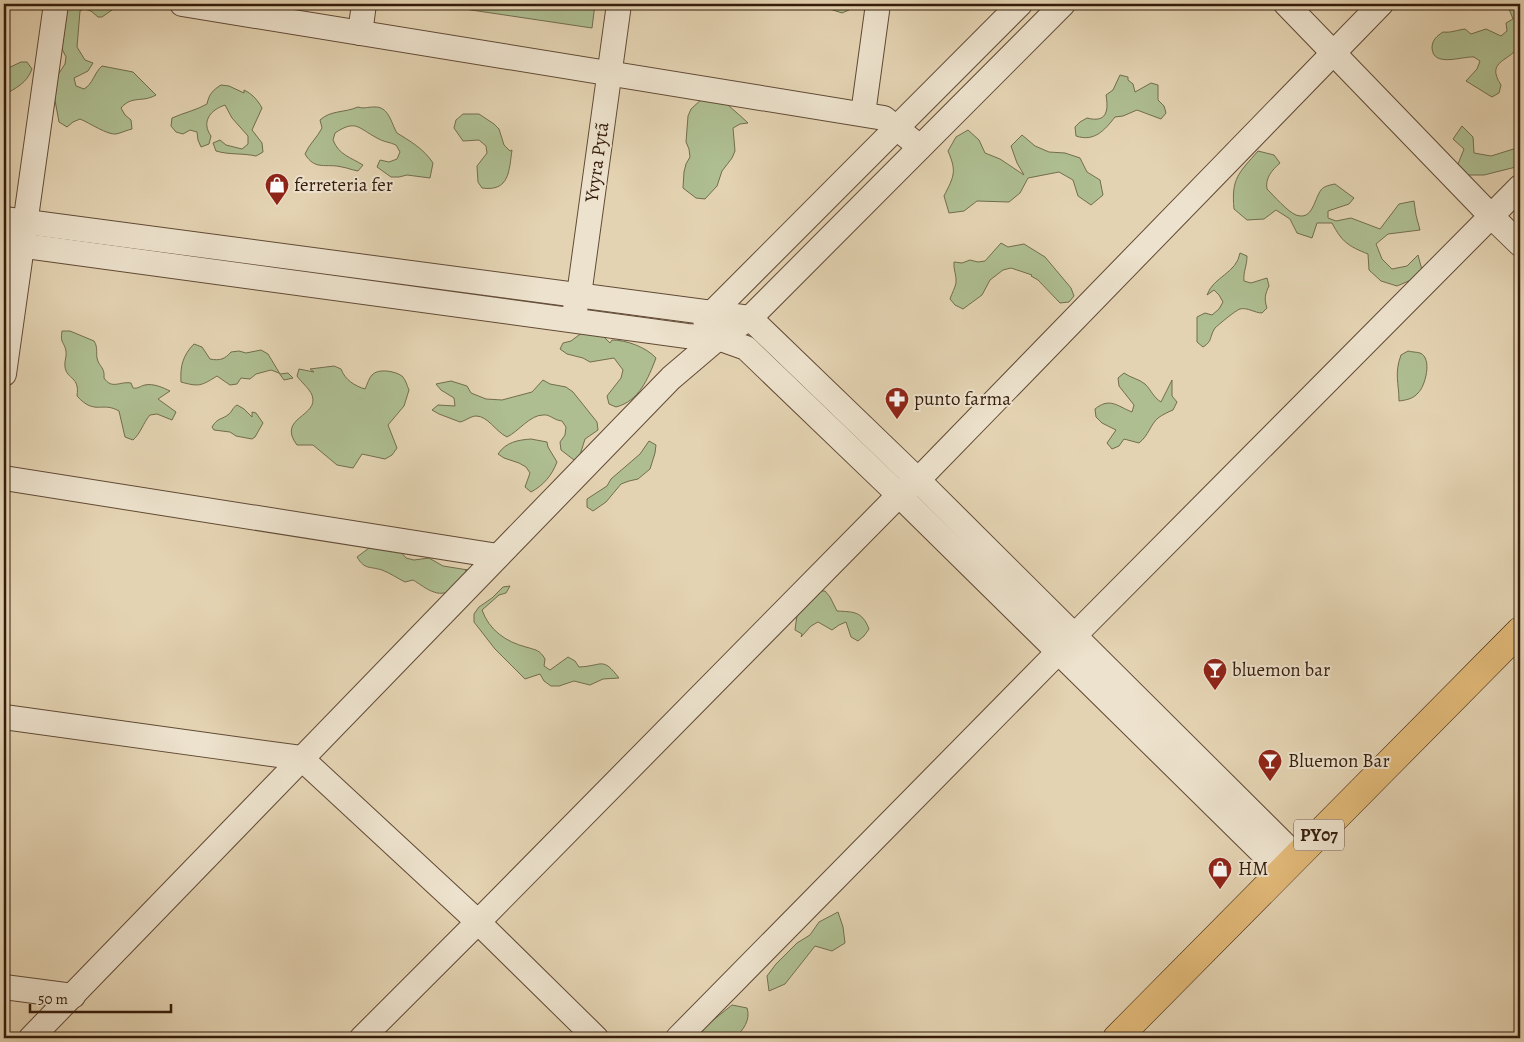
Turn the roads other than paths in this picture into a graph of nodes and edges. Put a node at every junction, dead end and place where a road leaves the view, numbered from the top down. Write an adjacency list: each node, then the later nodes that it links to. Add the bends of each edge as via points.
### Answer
1 (56, 4): 18 (street)
2 (182, 4): 10 (street)
3 (364, 4): 10 (street)
4 (619, 4): 12 (street, Yvyra Pytã)
5 (878, 4): 13 (street)
6 (1020, 4): 14 (street)
7 (1063, 4): 15 (street)
8 (1286, 4): 11 (street)
9 (1381, 4): 11 (street)
10 (360, 33): 12 (street)
11 (1334, 52): 17 (street); 30 (street)
12 (609, 73): 13 (street); 21 (street, Yvyra Pytã)
13 (863, 114): 14 (street, via 884,118)
14 (897, 128): 15 (street); 22 (street)
15 (920, 147): 23 (street)
16 (1520, 187): 17 (street)
17 (1491, 216): 20 (street); 34 (street)
18 (14, 220): 19 (street); 21 (street)
19 (12, 244): 24 (street); 27 (street)
20 (1520, 244)
21 (579, 295): 22 (street); 24 (street, Yvyra Pytã)
22 (714, 312): 23 (street); 25 (street)
23 (750, 318): 26 (street); 30 (street)
24 (572, 320): 25 (street)
25 (687, 336): 26 (street); 28 (street)
26 (718, 338): 28 (street); 31 (street, via 746,348)
27 (4, 374)
28 (671, 378): 32 (street)
29 (4, 478): 32 (street)
30 (918, 480): 31 (street); 34 (street)
31 (899, 495): 34 (street); 38 (street)
32 (498, 556): 36 (street)
33 (1520, 631): 37 (highway, PY07)
34 (1066, 644): 37 (street); 44 (street)
35 (4, 717): 36 (street)
36 (301, 758): 38 (street); 40 (street)
37 (1289, 864): 45 (highway, PY07)
38 (478, 922): 42 (street); 43 (street)
39 (4, 987): 40 (street)
40 (73, 996): 41 (street)
41 (31, 1038)
42 (362, 1038)
43 (596, 1038)
44 (678, 1038)
45 (1117, 1038)

